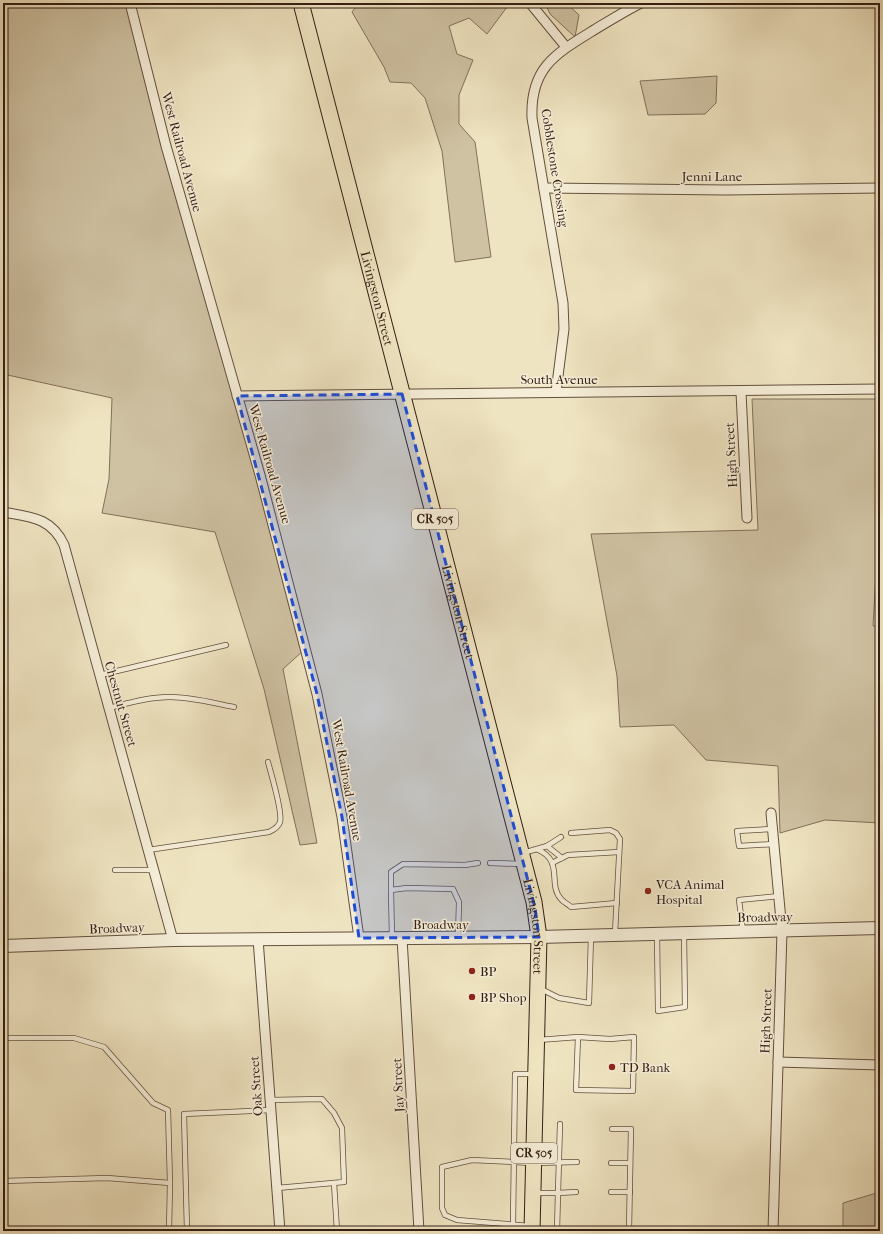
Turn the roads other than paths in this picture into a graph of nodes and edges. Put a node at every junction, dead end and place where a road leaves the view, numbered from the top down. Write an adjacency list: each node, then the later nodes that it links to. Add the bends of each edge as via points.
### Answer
1 (130, 3): 12 (street, West Railroad Avenue, via 166,146)
2 (301, 3): 11 (main road, Livingston Street / CR 505)
3 (530, 3): 5 (street)
4 (641, 3): 5 (street, Cobblestone Crossing)
5 (566, 47): 6 (street, Cobblestone Crossing, via 554,56 539,75 531,103)
6 (544, 188): 7 (street, Jenni Lane); 9 (street, Cobblestone Crossing, via 563,303 564,329)
7 (880, 188)
8 (880, 389): 10 (street, South Avenue)
9 (556, 392): 10 (street, South Avenue); 11 (street, South Avenue)
10 (741, 392): 14 (street, High Street)
11 (402, 394): 12 (street, South Avenue); 30 (main road, Livingston Street / CR 505)
12 (237, 396): 47 (street, West Railroad Avenue, via 317,694 342,817)
13 (4, 511): 16 (street, Chestnut Street, via 41,520 60,536)
14 (747, 518)
15 (226, 645): 16 (lane)
16 (100, 675): 18 (street, Chestnut Street)
17 (234, 707): 18 (lane, via 169,697 151,698)
18 (109, 708): 27 (street, Chestnut Street)
19 (268, 762): 27 (lane, via 280,812 280,822 276,829)
20 (771, 813): 21 (street, High Street)
21 (772, 829): 24 (street, High Street); 24 (lane, via 737,831 739,846)
22 (571, 833): 28 (lane, via 610,830 620,839)
23 (561, 837): 25 (lane)
24 (774, 844): 37 (street, High Street)
25 (547, 846): 26 (lane); 29 (lane)
26 (536, 849): 30 (lane); 32 (lane, via 544,852)
27 (148, 850): 35 (street, Chestnut Street)
28 (620, 852): 29 (lane, via 568,855); 38 (lane)
29 (562, 858): 32 (lane)
30 (523, 859): 31 (lane); 46 (main road, Livingston Street / CR 505, via 534,902)
31 (490, 863)
32 (552, 863): 38 (lane, via 560,898 571,907)
33 (478, 864): 36 (lane, via 403,864 391,872)
34 (116, 870): 35 (lane)
35 (154, 870): 51 (street, Chestnut Street)
36 (391, 890): 48 (lane); 49 (lane, via 453,889 459,902)
37 (779, 896): 40 (street, High Street); 41 (lane, via 739,900)
38 (617, 903): 44 (lane)
39 (880, 928): 40 (street, Broadway)
40 (782, 930): 41 (street, Broadway); 57 (street, High Street)
41 (743, 931): 42 (street, Broadway)
42 (684, 933): 43 (street, Broadway); 43 (lane, via 685,1007 658,1011)
43 (657, 934): 44 (street, Broadway)
44 (615, 935): 45 (street, Broadway)
45 (591, 936): 46 (street, Broadway); 53 (lane, via 589,1003 559,998)
46 (539, 937): 49 (street, Broadway); 53 (main road, Livingston Street / CR 505)
47 (359, 938): 48 (street, Broadway); 50 (street, Broadway)
48 (397, 938): 49 (street, Broadway); 81 (street, Jay Street)
49 (458, 938)
50 (258, 939): 51 (street, Broadway); 60 (street, Oak Street)
51 (173, 940): 52 (street, Broadway)
52 (3, 946)
53 (538, 987): 56 (main road, Livingston Street / CR 505)
54 (578, 1037): 54 (lane, via 634,1037 633,1091 576,1090); 56 (lane)
55 (3, 1038): 70 (lane, via 74,1038 104,1047 153,1103 168,1110)
56 (536, 1040): 59 (main road, Livingston Street / CR 505)
57 (778, 1062): 58 (street); 88 (street, High Street)
58 (880, 1065)
59 (535, 1074): 63 (lane, via 515,1074); 64 (main road, Livingston Street / CR 505)
60 (271, 1105): 71 (lane, via 322,1099 334,1113 342,1128 344,1182); 72 (street, Oak Street); 83 (lane, via 184,1114)
61 (560, 1124): 65 (lane)
62 (612, 1129): 68 (lane, via 631,1130)
63 (514, 1162): 64 (lane); 78 (lane); 78 (lane, via 472,1160 442,1167 442,1208 445,1215 457,1220)
64 (534, 1162): 65 (lane); 76 (main road, Livingston Street / CR 505)
65 (558, 1162): 66 (lane); 77 (lane)
66 (577, 1162)
67 (611, 1163): 68 (lane)
68 (630, 1163): 75 (lane)
69 (3, 1181): 70 (lane, via 107,1178)
70 (170, 1183): 82 (lane)
71 (334, 1183): 72 (lane); 85 (lane)
72 (277, 1188): 84 (street, Oak Street)
73 (576, 1192): 77 (lane)
74 (611, 1192): 75 (lane)
75 (630, 1192): 80 (lane, via 629,1229)
76 (533, 1193): 77 (lane); 79 (main road, Livingston Street / CR 505)
77 (558, 1193): 87 (lane)
78 (512, 1224): 79 (lane)
79 (532, 1228)
80 (609, 1229)
81 (419, 1230): 86 (lane)
82 (169, 1231)
83 (187, 1231)
84 (280, 1231)
85 (337, 1231)
86 (440, 1231)
87 (557, 1231)
88 (773, 1231)

